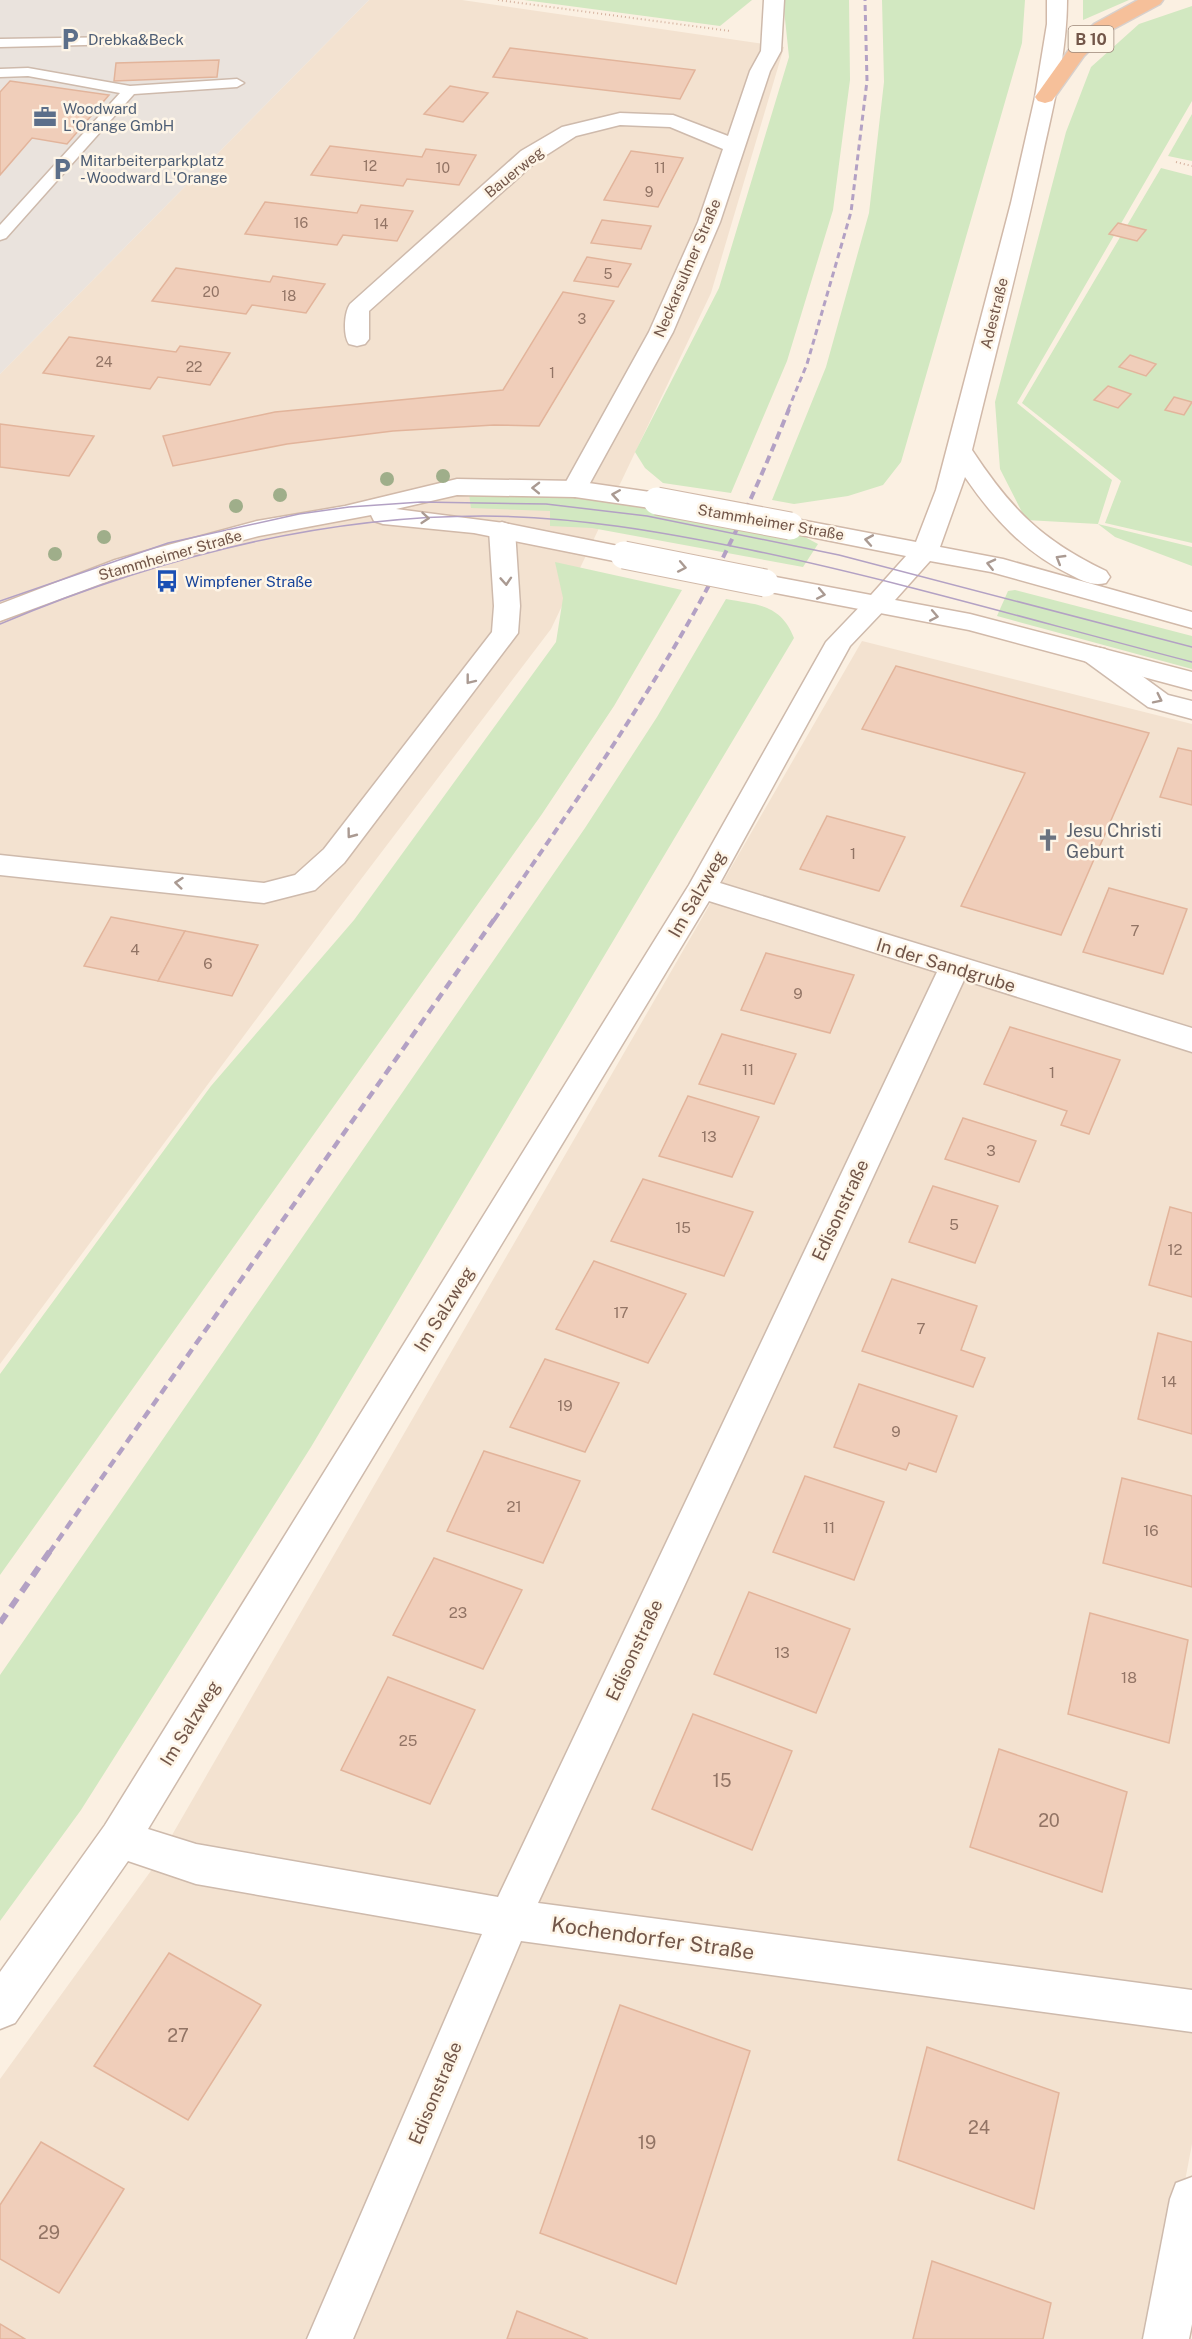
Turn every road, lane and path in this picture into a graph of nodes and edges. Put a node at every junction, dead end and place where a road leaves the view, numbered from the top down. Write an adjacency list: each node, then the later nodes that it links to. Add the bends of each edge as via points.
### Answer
1 (498, 0): 7 (path, via 729,31)
2 (774, 0): 7 (street, Neckarsulmer Straße)
3 (1058, 0): 11 (street, Adestraße)
4 (1153, 0): 11 (highway, B 10, via 1101,28 1077,52)
5 (121, 41): 6 (lane)
6 (0, 43)
7 (771, 51): 12 (street, Neckarsulmer Straße)
8 (0, 73): 10 (lane, via 28,72)
9 (237, 83): 10 (lane)
10 (130, 90): 15 (lane)
11 (1045, 97): 17 (street, Adestraße)
12 (734, 146): 16 (street, Bauerweg, via 673,122 620,119 569,131 529,156 358,309); 18 (street, Neckarsulmer Straße, via 709,222 661,332)
13 (1176, 162): 14 (path)
14 (1192, 166)
15 (0, 235)
16 (357, 339)
17 (960, 451): 21 (street, Adestraße); 24 (street, one-way to 17, via 1076,568 1040,547 989,496)
18 (575, 489): 19 (street, Stammheimer Straße, one-way to 19, via 457,487); 21 (street, Stammheimer Straße, one-way to 18, bridge)
19 (345, 514): 20 (street, Stammheimer Straße, one-way to 20, via 428,518); 23 (street, Stammheimer Straße, via 257,529 166,553)
20 (502, 530): 22 (street, Stammheimer Straße, one-way to 22, bridge); 28 (street, one-way to 28, via 505,633 334,856 305,883 264,893)
21 (926, 550): 22 (street, Adestraße); 24 (street, Stammheimer Straße, one-way to 21)
22 (877, 604): 25 (street, Stammheimer Straße, one-way to 25, via 970,622); 29 (street, Im Salzweg, via 839,642)
23 (0, 613)
24 (1191, 619)
25 (1095, 655): 26 (street, Stammheimer Straße); 27 (street, one-way to 27, via 1158,700)
26 (1192, 681)
27 (1192, 710)
28 (0, 865)
29 (702, 888): 30 (street, In der Sandgrube); 32 (street, Im Salzweg)
30 (954, 968): 31 (street, In der Sandgrube); 33 (street, Edisonstraße)
31 (1192, 1040)
32 (118, 1839): 33 (street, Kochendorfer Straße, via 196,1864); 34 (street, Im Salzweg)
33 (509, 1918): 35 (street, Kochendorfer Straße); 37 (street, Edisonstraße)
34 (0, 2008)
35 (1192, 2011)
36 (1192, 2199): 38 (street)
37 (330, 2339)
38 (1166, 2339)

